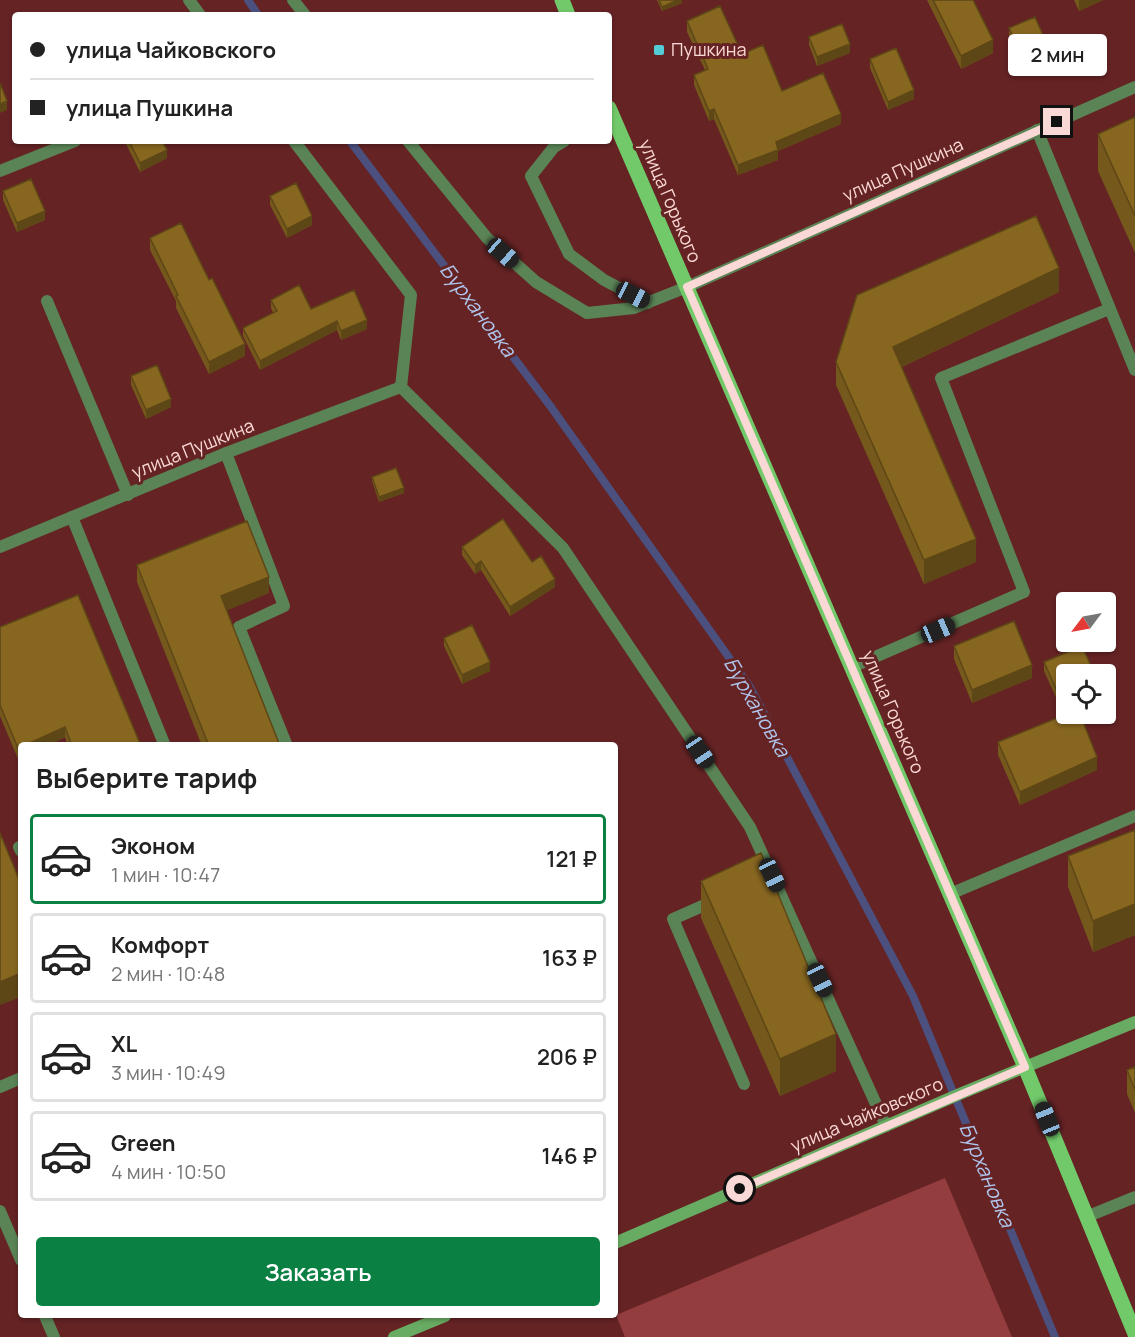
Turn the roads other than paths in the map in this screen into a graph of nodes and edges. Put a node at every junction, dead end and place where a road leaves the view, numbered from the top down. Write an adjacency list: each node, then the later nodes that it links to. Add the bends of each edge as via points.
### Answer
1 (293, 0): 2 (street)
2 (303, 12)
3 (1135, 87): 5 (street, улица Пушкина)
4 (612, 116): 11 (main road, улица Горького)
5 (1037, 130): 11 (street, улица Пушкина); 14 (street)
6 (68, 144): 10 (street)
7 (296, 144): 16 (street, via 411,295)
8 (410, 144): 13 (street, улица Пушкина, via 487,238 536,282 587,313)
9 (559, 144): 13 (street, via 531,176 569,254 604,280)
10 (0, 171)
11 (687, 287): 13 (street, улица Пушкина); 21 (main road, улица Горького)
12 (47, 301): 18 (street)
13 (648, 303)
14 (1109, 309): 15 (street); 21 (street, via 941,378 1024,592)
15 (1135, 370)
16 (401, 387): 17 (street, улица Пушкина); 32 (street, via 563,548 750,827 767,877)
17 (226, 453): 18 (street, улица Пушкина); 23 (street, via 284,606 239,627)
18 (128, 495): 19 (street, улица Пушкина)
19 (72, 517): 20 (street, улица Пушкина); 22 (street)
20 (0, 547)
21 (852, 667): 25 (main road, улица Горького)
22 (163, 742)
23 (285, 742)
24 (1135, 816): 25 (street)
25 (950, 894): 28 (main road, улица Горького)
26 (723, 897): 30 (street, via 673,919)
27 (1135, 1022): 28 (main road, улица Чайковского)
28 (1025, 1067): 32 (main road, улица Чайковского); 35 (main road, улица Горького)
29 (18, 1079): 31 (street)
30 (744, 1084)
31 (0, 1087)
32 (886, 1126): 36 (main road, улица Чайковского)
33 (1135, 1197): 35 (street)
34 (0, 1211): 37 (street)
35 (1086, 1217): 40 (main road, улица Горького)
36 (618, 1242)
37 (18, 1253)
38 (46, 1318): 41 (street)
39 (440, 1318): 42 (main road)
40 (1135, 1334)
41 (54, 1337)
42 (394, 1337)

